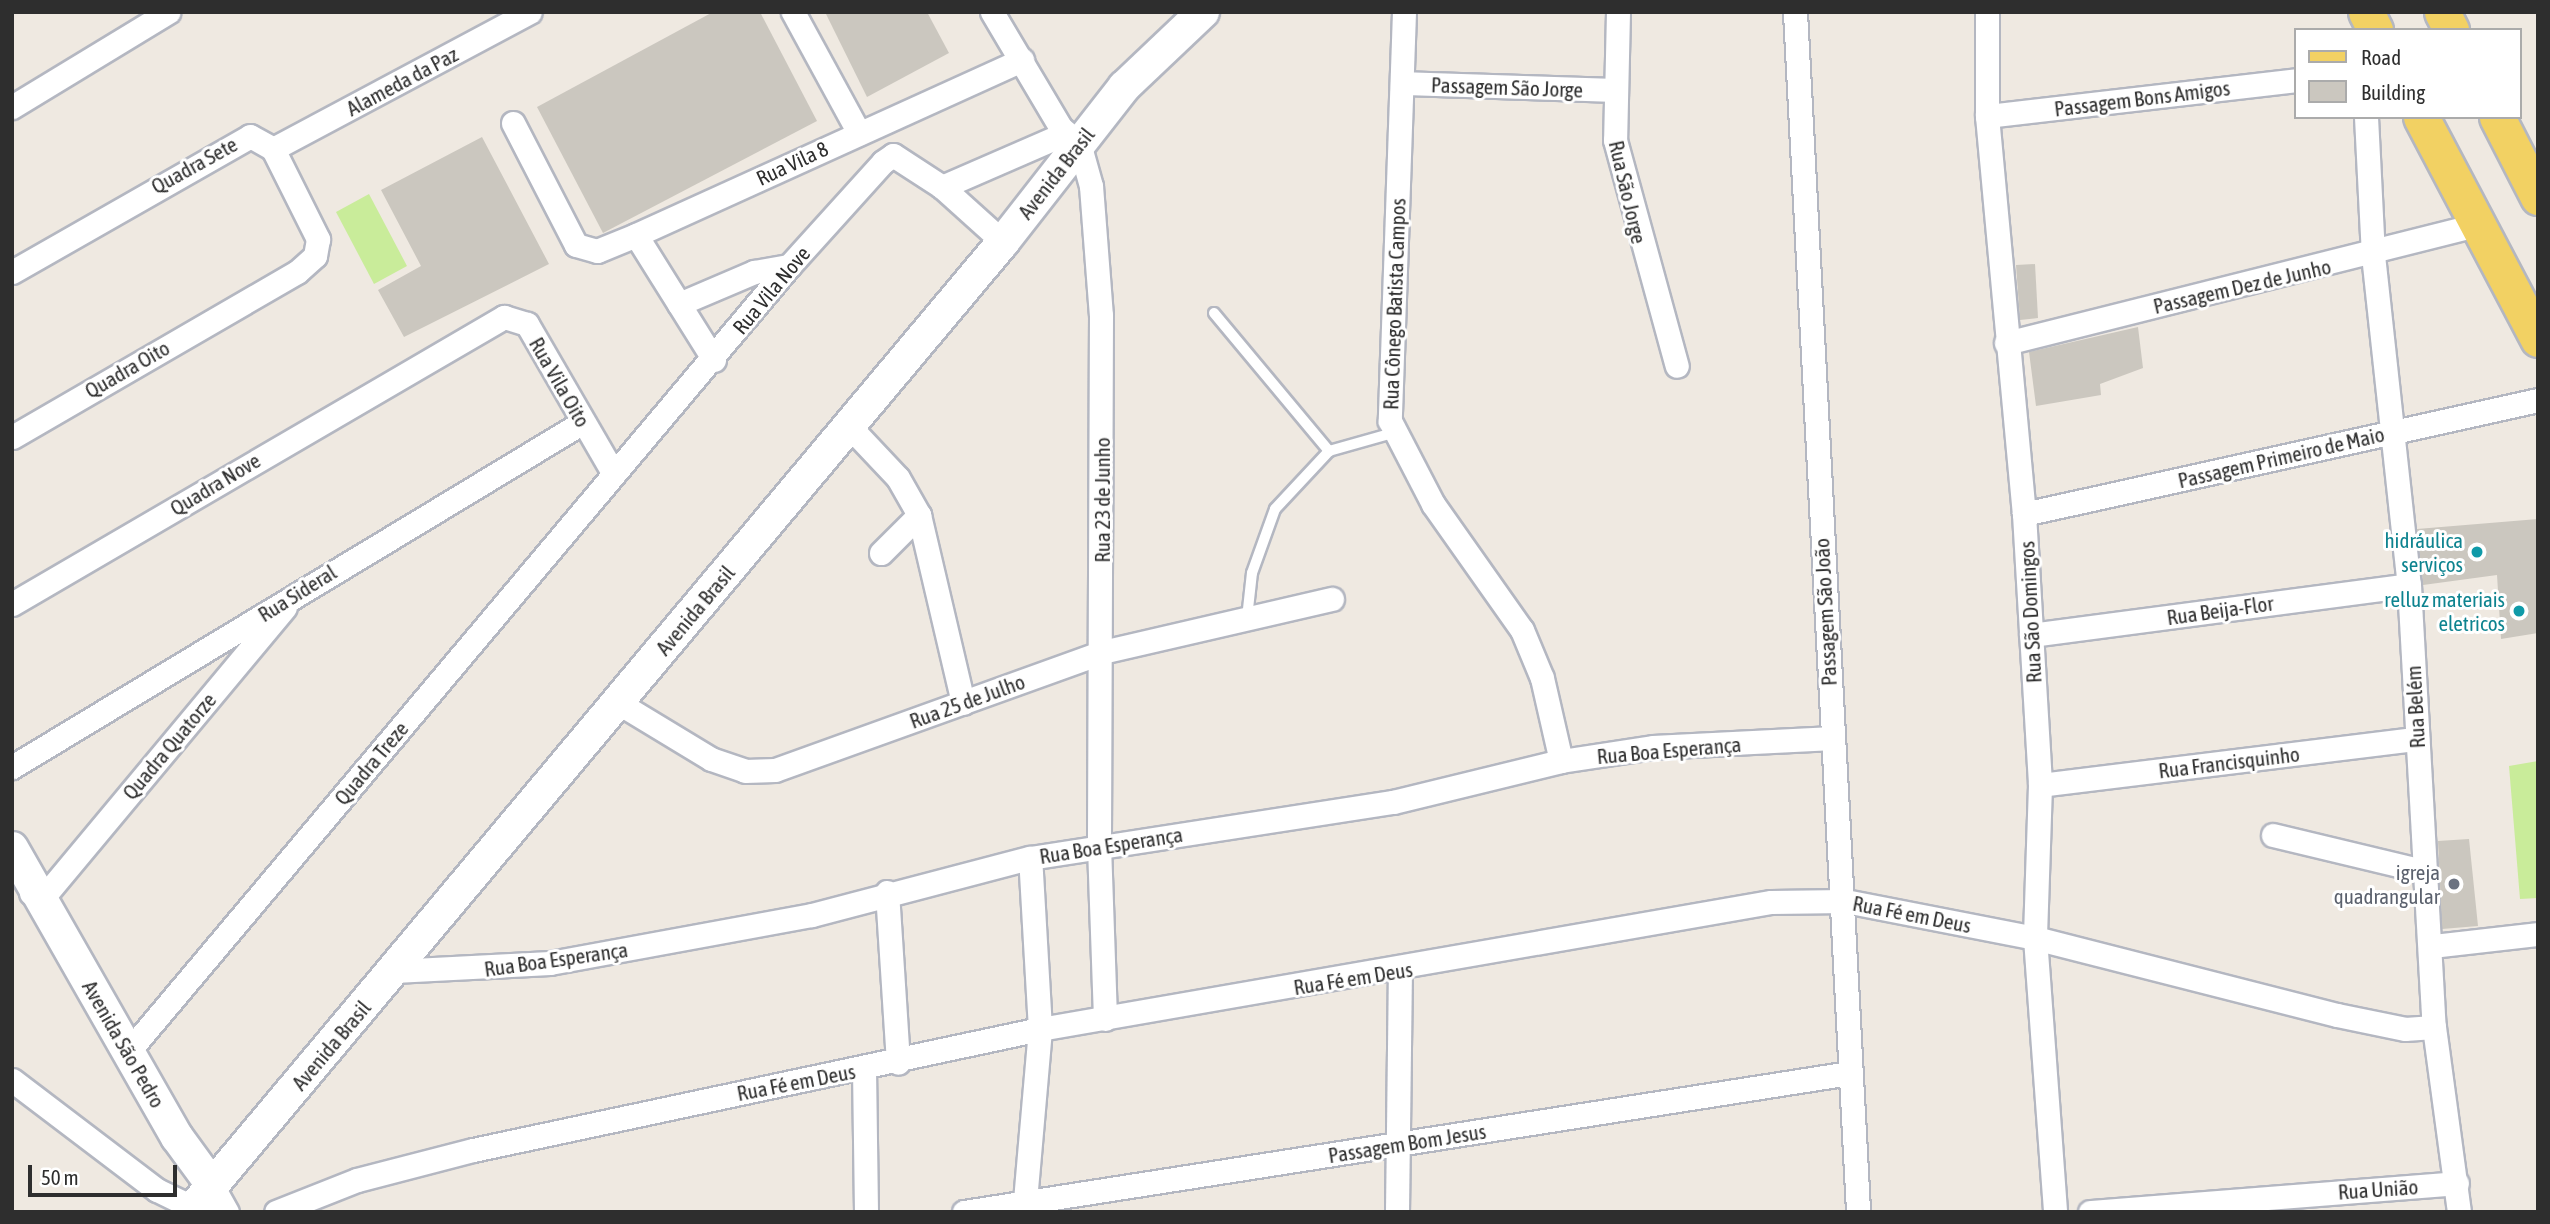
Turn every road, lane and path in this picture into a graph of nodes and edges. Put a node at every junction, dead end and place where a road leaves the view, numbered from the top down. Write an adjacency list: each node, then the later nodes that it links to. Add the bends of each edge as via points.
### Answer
1 (168, 12): 18 (street)
2 (530, 12): 26 (street, Alameda da Paz)
3 (793, 12): 24 (street)
4 (992, 12): 14 (street, Rua 23 de Junho)
5 (1203, 12): 25 (main road, Avenida Brasil)
6 (1404, 12): 16 (street, Rua Cônego Batista Campos)
7 (1618, 12): 17 (street, Rua São Jorge)
8 (1795, 12): 63 (street, Passagem São João)
9 (1986, 12): 19 (street, Rua São Domingos)
10 (2366, 12): 12 (main road)
11 (2442, 12): 13 (main road)
12 (2374, 28)
13 (2451, 28)
14 (1022, 60): 24 (street, Rua Vila 8); 25 (street, Rua 23 de Junho)
15 (2294, 80): 19 (street, Passagem Bons Amigos)
16 (1402, 83): 17 (street, Passagem São Jorge); 46 (street, Rua Cônego Batista Campos, via 1390,421)
17 (1612, 90): 42 (street, Rua São Jorge, via 1622,179)
18 (12, 107)
19 (1987, 116): 39 (street, Rua São Domingos)
20 (2366, 119): 33 (street, Rua Belém)
21 (2422, 119): 30 (main road)
22 (2498, 119): 29 (main road)
23 (513, 123): 31 (street, Rua Vila 8, via 576,245 597,251)
24 (868, 128): 27 (street); 31 (street, Rua Vila 8)
25 (1072, 138): 28 (street); 32 (main road, Avenida Brasil); 60 (street, Rua 23 de Junho, via 1099,256)
26 (273, 149): 35 (street, Quadra Sete, via 250,136 230,142); 48 (street, Quadra Oito, via 317,248 297,272)
27 (893, 155): 28 (street); 34 (street, Rua Vila Nove)
28 (942, 187): 32 (street)
29 (2538, 197)
30 (2477, 225): 33 (street, Passagem Dez de Junho); 38 (main road)
31 (636, 235): 36 (street)
32 (1003, 242): 45 (main road, Avenida Brasil)
33 (2373, 255): 39 (street, Passagem Dez de Junho); 47 (street, Rua Belém)
34 (789, 266): 36 (street, via 754,272); 40 (street, Rua Vila Nove)
35 (12, 272)
36 (679, 304): 40 (street)
37 (1214, 313): 49 (lane)
38 (2538, 340)
39 (2006, 343): 51 (street, Rua São Domingos)
40 (714, 360): 50 (street, Rua Vila Nove)
41 (417, 364): 44 (street, Rua Vila Oito, via 495,319 521,319); 57 (street, Quadra Nove)
42 (1677, 366)
43 (2538, 400): 47 (street, Passagem Primeiro de Maio)
44 (583, 422): 50 (street, Rua Vila Oito); 55 (street, Rua Sideral)
45 (849, 426): 52 (street, via 898,478); 61 (main road, Avenida Brasil)
46 (1396, 432): 49 (lane); 65 (street, Rua Cônego Batista Campos, via 1433,504 1522,630 1542,678)
47 (2394, 432): 51 (street, Passagem Primeiro de Maio); 54 (street, Rua Belém)
48 (12, 437)
49 (1329, 450): 58 (lane, via 1275,509 1252,573)
50 (614, 474): 85 (street, Quadra Treze)
51 (2024, 514): 59 (street, Rua São Domingos)
52 (919, 515): 53 (street); 62 (street)
53 (881, 552)
54 (2409, 584): 59 (street, Rua Beija-Flor); 64 (street, Rua Belém)
55 (297, 592): 66 (street, Rua Sideral); 75 (street, Quadra Quatorze)
56 (1332, 599): 58 (street, Rua 25 de Julho, via 1305,616)
57 (12, 604)
58 (1247, 618): 60 (street, Rua 25 de Julho)
59 (2031, 635): 67 (street, Rua São Domingos)
60 (1102, 652): 62 (street, Rua 25 de Julho); 69 (street, Rua 23 de Junho)
61 (617, 702): 62 (street, Rua 25 de Julho, via 711,759 759,773); 81 (main road, Avenida Brasil)
62 (963, 703)
63 (1832, 738): 65 (street, Rua Boa Esperança, via 1654,747); 76 (street, Passagem São João)
64 (2417, 739): 67 (street, Rua Francisquinho); 72 (street, Rua Belém)
65 (1561, 761): 69 (street, Rua Boa Esperança, via 1393,802)
66 (12, 766)
67 (2040, 785): 78 (street, Rua São Domingos)
68 (2273, 835): 72 (street)
69 (1098, 846): 71 (street, Rua Boa Esperança); 82 (street, Rua 23 de Junho)
70 (12, 848): 75 (main road, Avenida São Pedro)
71 (1030, 858): 74 (street, Rua Boa Esperança); 84 (street)
72 (2423, 871): 79 (street, Rua Belém)
73 (12, 878): 75 (street, Avenida São Pedro)
74 (887, 892): 81 (street, Rua Boa Esperança, via 811,915 550,963); 86 (street)
75 (41, 900): 85 (main road, Avenida São Pedro)
76 (1845, 901): 78 (street, Rua Fé em Deus); 80 (street, Rua Fé em Deus, via 1770,902); 88 (street, Passagem São João)
77 (2538, 934): 79 (street)
78 (2035, 938): 83 (street, Rua Fé em Deus, via 2337,1015 2405,1029); 100 (street, Rua São Domingos)
79 (2432, 946): 83 (street, Rua Belém)
80 (1400, 970): 82 (street, Rua Fé em Deus); 90 (street)
81 (394, 971): 92 (main road, Avenida Brasil)
82 (1105, 1019): 84 (street, Rua Fé em Deus)
83 (2434, 1027): 91 (street, Rua Belém)
84 (1040, 1029): 86 (street, Rua Fé em Deus); 93 (street)
85 (128, 1052): 92 (main road, Avenida São Pedro)
86 (898, 1063): 87 (street, Rua Fé em Deus)
87 (864, 1068): 95 (street, Rua Fé em Deus, via 473,1150 357,1180); 96 (street)
88 (1850, 1073): 90 (street, Passagem Bom Jesus); 99 (street, Passagem São João)
89 (12, 1080): 92 (street, via 157,1190)
90 (1394, 1145): 93 (street, Passagem Bom Jesus); 98 (street)
91 (2457, 1183): 101 (street, Rua União); 102 (street, Rua Belém)
92 (199, 1201): 94 (street)
93 (1024, 1207): 97 (street, Passagem Bom Jesus)
94 (227, 1212)
95 (276, 1212)
96 (866, 1212)
97 (964, 1212)
98 (1398, 1212)
99 (1858, 1212)
100 (2055, 1212)
101 (2090, 1212)
102 (2459, 1212)

